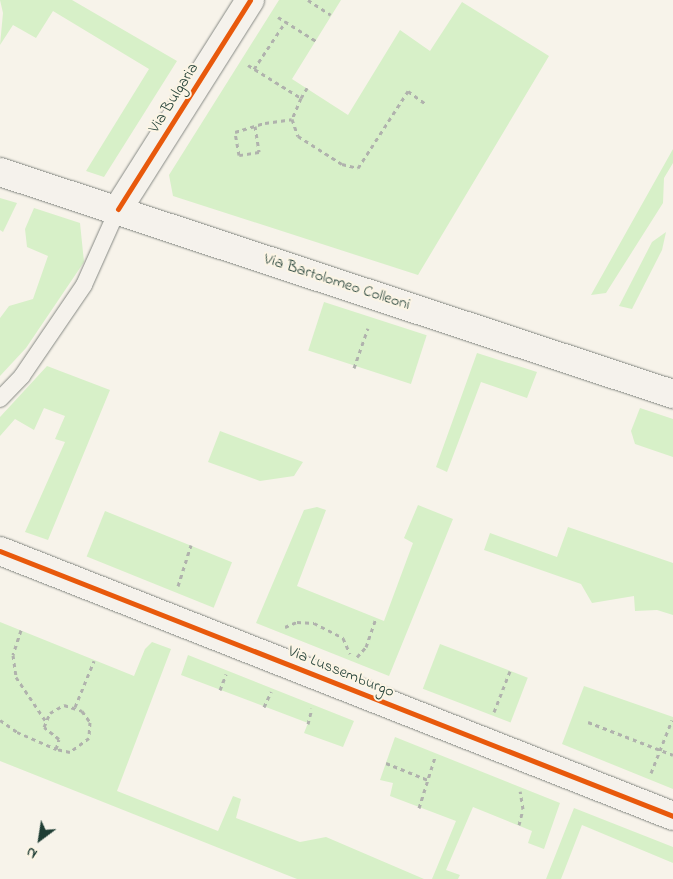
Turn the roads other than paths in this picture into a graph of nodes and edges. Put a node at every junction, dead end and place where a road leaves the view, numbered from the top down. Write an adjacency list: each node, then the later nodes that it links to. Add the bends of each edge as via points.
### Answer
1 (261, 6): 3 (street, Via Bulgaria)
2 (0, 172): 3 (street, Via Bartolomeo Colleoni)
3 (118, 209): 4 (street, Via Bartolomeo Colleoni); 5 (lane, via 84,285 22,376)
4 (673, 394)
5 (0, 400)
6 (0, 550): 7 (street, Via Lussemburgo)
7 (673, 816)

